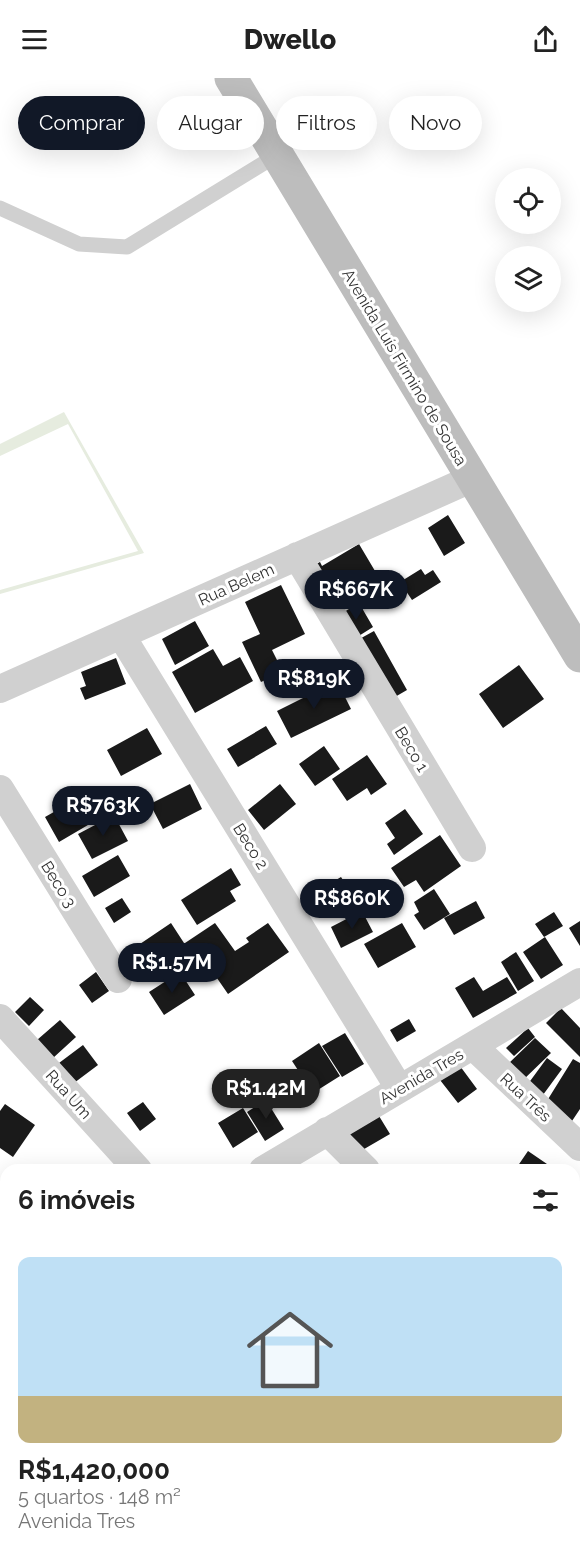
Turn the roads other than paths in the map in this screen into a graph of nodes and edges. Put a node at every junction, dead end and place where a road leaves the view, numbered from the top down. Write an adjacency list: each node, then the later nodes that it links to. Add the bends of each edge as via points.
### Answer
1 (231, 78): 2 (main road, Avenida Luís Firmino de Sousa)
2 (277, 155): 3 (lane, via 127,247 79,244); 4 (main road, Avenida Luís Firmino de Sousa)
3 (0, 208)
4 (471, 479): 5 (street, Rua Belem); 7 (main road, Avenida Luís Firmino de Sousa)
5 (297, 556): 6 (street, Rua Belem); 10 (street, Beco 1)
6 (121, 635): 8 (street, Rua Belem); 15 (street, Beco 2)
7 (580, 656)
8 (0, 689)
9 (0, 789): 11 (street, Beco 3)
10 (472, 848)
11 (118, 979)
12 (580, 982): 14 (street, Avenida Tres)
13 (0, 1018): 18 (street, Rua Um)
14 (473, 1046): 15 (street, Avenida Tres); 17 (street, Rua Três)
15 (399, 1088): 16 (street, Avenida Tres)
16 (327, 1131): 19 (street, Avenida Tres); 20 (street)
17 (580, 1148)
18 (133, 1164)
19 (273, 1164)
20 (360, 1164)

